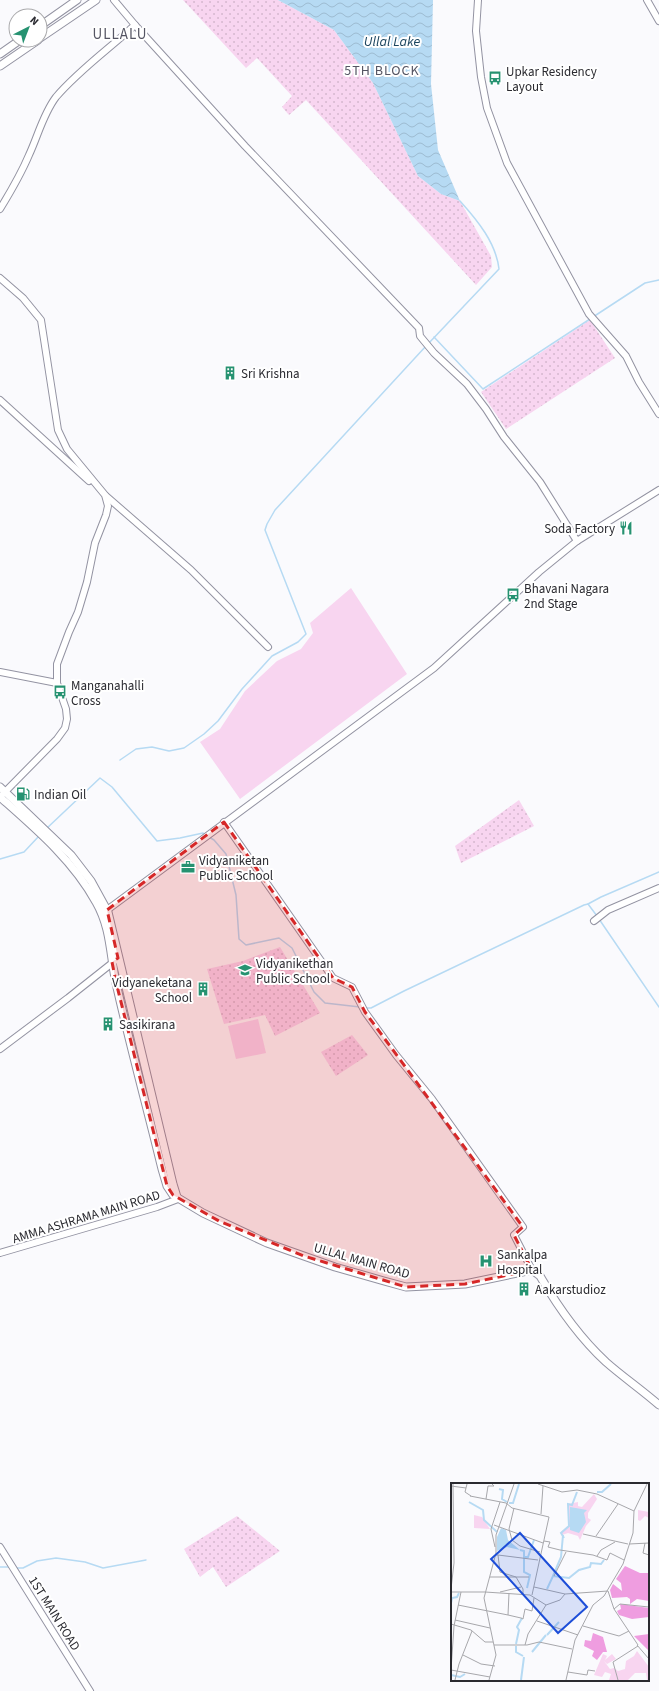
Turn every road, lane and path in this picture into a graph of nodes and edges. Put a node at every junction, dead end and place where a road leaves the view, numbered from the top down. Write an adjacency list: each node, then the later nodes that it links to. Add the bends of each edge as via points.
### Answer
1 (77, 0): 6 (main road)
2 (96, 0): 9 (main road)
3 (114, 0): 8 (street)
4 (478, 0): 17 (street, via 476,31 481,77 487,108 507,163 589,314 626,356 638,382)
5 (647, 0): 7 (street)
6 (48, 20)
7 (659, 21)
8 (135, 25): 14 (street, via 85,68 56,98 46,114 30,155); 20 (street, via 245,146 419,328 420,336 467,384 540,482)
9 (48, 33)
10 (9, 48): 12 (main road)
11 (26, 48): 13 (main road)
12 (0, 54)
13 (0, 66)
14 (0, 209)
15 (0, 278): 19 (street, via 23,298 41,320 58,430 67,449)
16 (0, 400): 19 (street)
17 (659, 414)
18 (659, 490): 20 (street)
19 (105, 495): 21 (street, via 191,570); 23 (street, via 106,515 95,543 78,612 57,664)
20 (577, 541): 25 (street, via 434,668)
21 (268, 647)
22 (0, 672): 23 (street)
23 (57, 683): 24 (street, via 66,709 65,728 57,739)
24 (1, 793): 27 (main road, ULLAL MAIN ROAD, via 52,839)
25 (224, 822): 27 (street); 33 (street, via 333,978 352,987 396,1055 432,1099 523,1227 514,1235)
26 (659, 888): 28 (street, via 608,910)
27 (104, 912): 29 (main road, ULLAL MAIN ROAD)
28 (594, 921)
29 (115, 960): 30 (street); 31 (main road, ULLAL MAIN ROAD, via 116,982 167,1186)
30 (0, 1049)
31 (178, 1199): 32 (street, AMMA ASHRAMA MAIN ROAD); 33 (main road, ULLAL MAIN ROAD, via 267,1243 335,1267 406,1286 465,1284)
32 (0, 1253)
33 (532, 1270): 34 (main road, via 540,1276 594,1350)
34 (659, 1405)
35 (0, 1547): 36 (street, 1ST MAIN ROAD)
36 (90, 1691)

